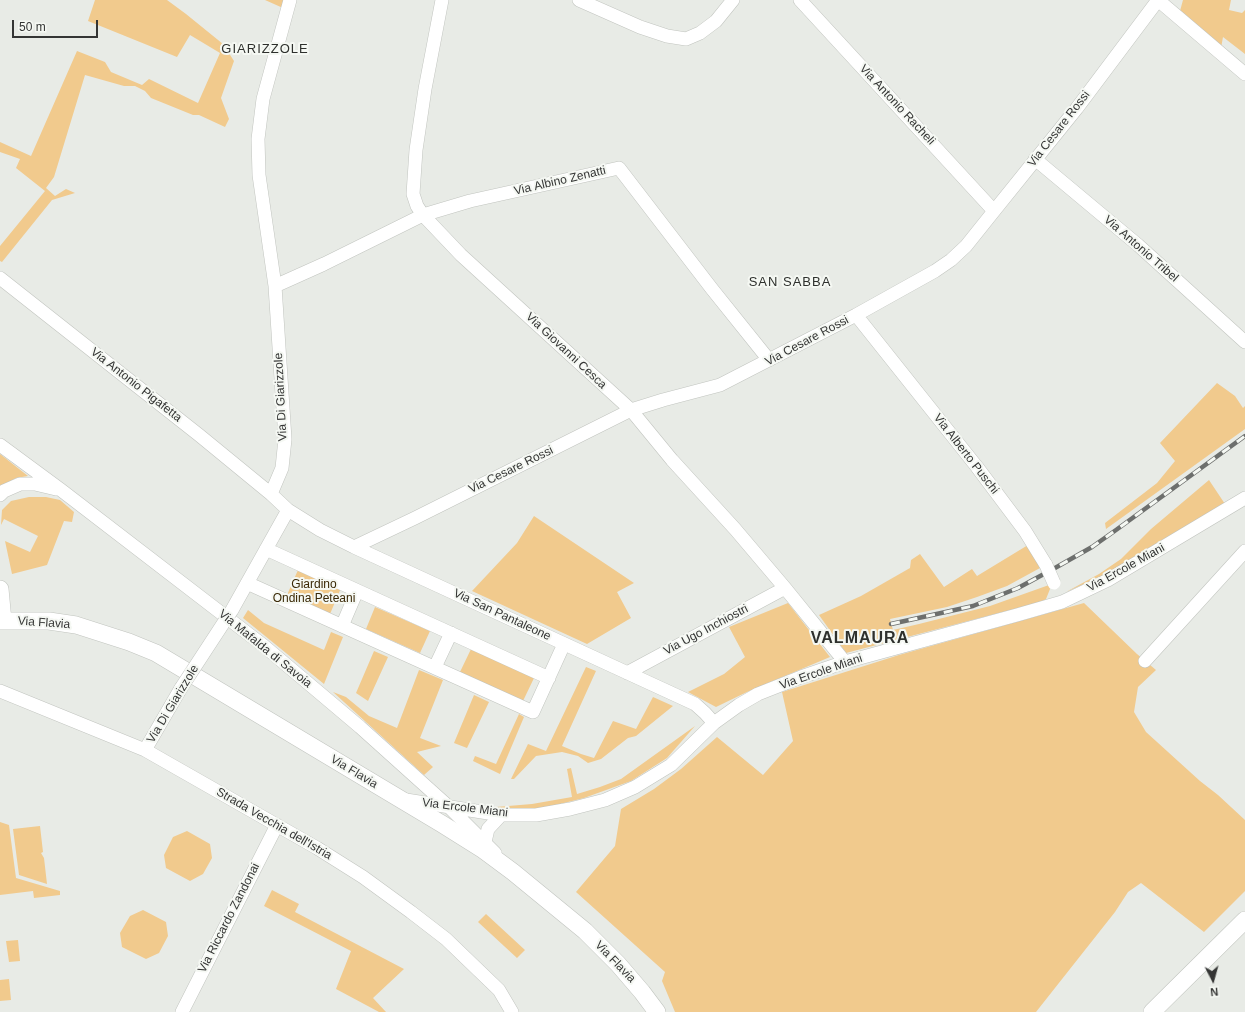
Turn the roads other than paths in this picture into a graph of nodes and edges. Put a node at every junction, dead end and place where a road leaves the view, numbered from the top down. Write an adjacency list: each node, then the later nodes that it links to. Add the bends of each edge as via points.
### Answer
1 (290, 0): 12 (street, Via Di Giarizzole, via 263,99 258,139 259,175)
2 (442, 0): 10 (street, Via Giovanni Cesca, via 425,89 413,174 412,194)
3 (579, 0): 4 (street, via 640,27 686,39 716,22)
4 (733, 0)
5 (800, 0): 9 (street, Via Antonio Racheli)
6 (1158, 0): 7 (street); 8 (street, Via Cesare Rossi)
7 (1245, 74)
8 (1035, 159): 9 (street, Via Cesare Rossi); 14 (street, Via Antonio Tribel, via 1138,245)
9 (994, 211): 13 (street, Via Cesare Rossi, via 952,260)
10 (423, 215): 12 (street, Via Albino Zenatti); 15 (street, Via Albino Zenatti, via 470,201 619,168); 16 (street, Via Giovanni Cesca, via 461,255)
11 (0, 278): 19 (street, Via Antonio Pigafetta)
12 (275, 286): 19 (street, Via Di Giarizzole, via 285,439 282,468)
13 (856, 315): 15 (street, Via Cesare Rossi); 30 (street, Via Alberto Puschi, bridge, via 1025,531 1046,565)
14 (1245, 342)
15 (769, 360): 16 (street, Via Cesare Rossi, via 720,385)
16 (631, 410): 23 (street, Via Cesare Rossi); 27 (street, Via Giovanni Cesca)
17 (0, 445): 18 (street, Via Mafalda di Savoia)
18 (61, 490): 20 (street, via 35,484 20,484); 44 (street, Via Mafalda di Savoia, via 264,646)
19 (271, 494): 22 (street)
20 (0, 495)
21 (1245, 498): 30 (street, Via Ercole Miani, via 1108,580)
22 (288, 510): 23 (street, Via San Pantaleone); 24 (street, Via Di Giarizzole)
23 (354, 547): 34 (street, Via San Pantaleone)
24 (266, 549): 26 (street, Via Di Giarizzole); 29 (street)
25 (1245, 551): 35 (street)
26 (247, 583): 32 (street); 42 (street, Via Di Giarizzole, bridge)
27 (785, 588): 36 (street, Via Giovanni Cesca); 38 (street, Via Ugo Inchiostri)
28 (0, 589): 31 (main road)
29 (358, 591): 32 (street); 33 (street)
30 (1062, 602): 36 (street, Via Ercole Miani)
31 (2, 621): 43 (main road, Via Flavia, via 49,621 76,625 156,653)
32 (342, 626): 37 (street)
33 (451, 634): 37 (street); 39 (street)
34 (564, 644): 38 (street, Via San Pantaleone); 39 (street)
35 (1145, 661)
36 (845, 662): 41 (street, Via Ercole Miani, via 758,694)
37 (435, 667): 39 (street, via 533,712)
38 (627, 673): 41 (street, Via San Pantaleone, via 695,704)
39 (549, 678)
40 (0, 691): 42 (street, Strada Vecchia dell'Istria)
41 (714, 723): 45 (street, Via Ercole Miani, via 671,765 635,787 605,800 536,815)
42 (145, 750): 46 (street, Strada Vecchia dell'Istria)
43 (400, 800): 44 (street, Via Ercole Miani); 48 (main road, Via Flavia, via 462,836)
44 (449, 807): 45 (street, Via Ercole Miani); 47 (street, Via Mafalda di Savoia)
45 (501, 815): 47 (street, via 488,829)
46 (277, 825): 50 (street, Via Riccardo Zandonai); 51 (street, Strada Vecchia dell'Istria, via 363,877 430,927 499,990)
47 (485, 842): 48 (street, Via Mafalda di Savoia)
48 (513, 872): 52 (main road, Via Flavia, via 585,931 618,964)
49 (1245, 920): 53 (main road)
50 (182, 1012)
51 (512, 1012)
52 (657, 1012)
53 (1152, 1012)

